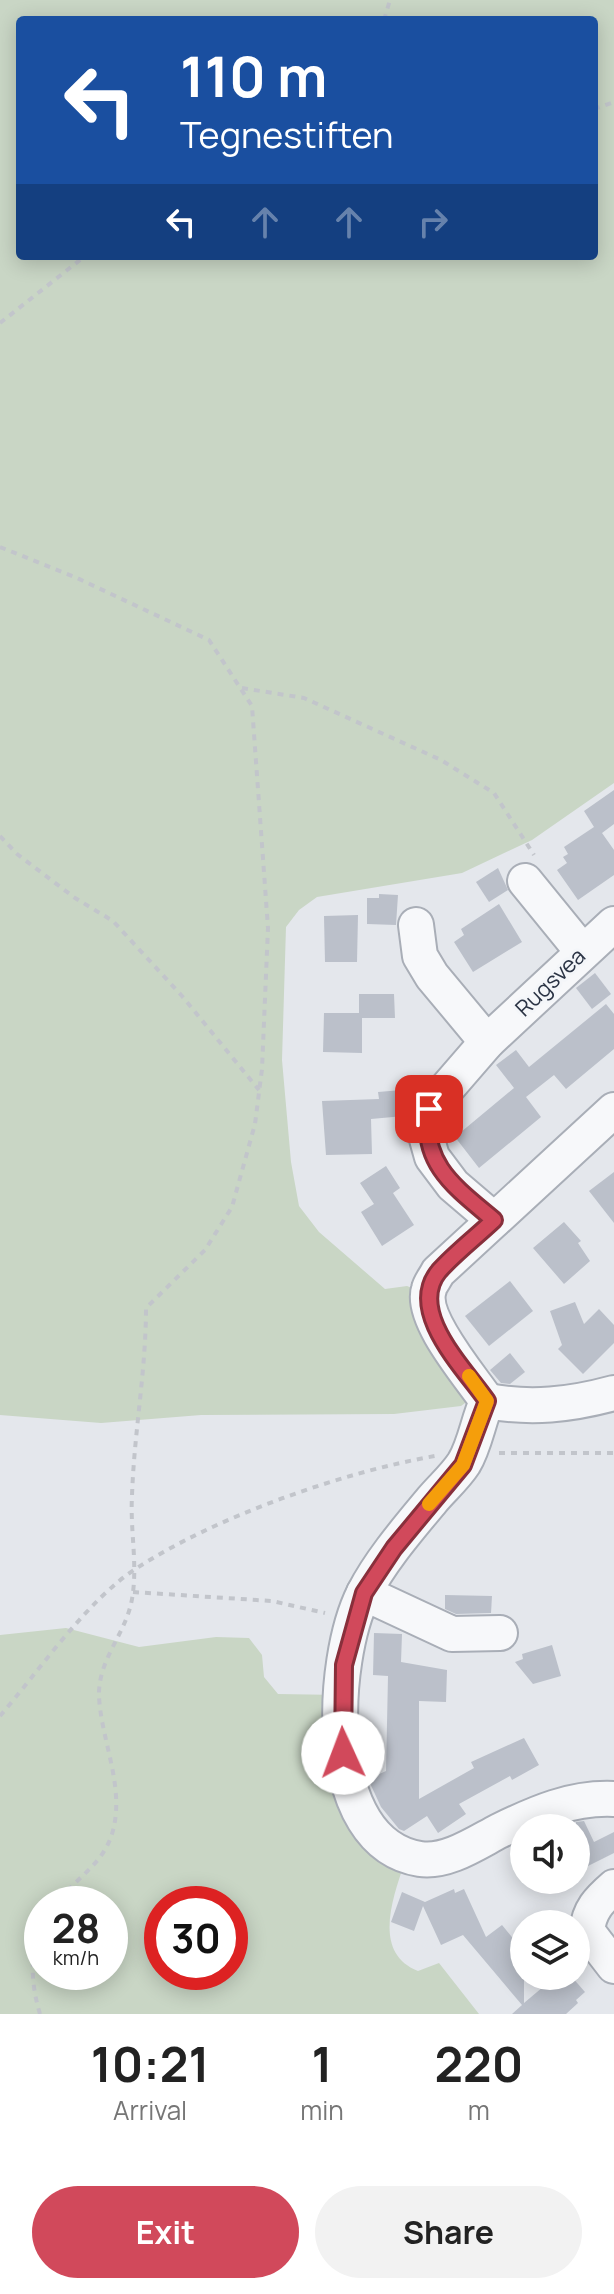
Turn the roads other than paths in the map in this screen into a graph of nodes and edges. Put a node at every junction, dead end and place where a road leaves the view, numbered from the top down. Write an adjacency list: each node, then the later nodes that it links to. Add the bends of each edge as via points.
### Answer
1 (531, 887): 4 (street)
2 (614, 924): 4 (street, Rugsvea)
3 (416, 925): 5 (street, via 420,956 432,976)
4 (582, 951): 5 (street, Rugsvea)
5 (487, 1042): 7 (street, Rugsvea, via 429,1109 425,1132 432,1157 453,1185)
6 (614, 1110): 7 (street)
7 (494, 1220): 9 (street, via 438,1272 428,1291 428,1307 441,1335)
8 (614, 1393): 9 (street, via 523,1407)
9 (487, 1401): 10 (street, via 469,1453 394,1548)
10 (359, 1606): 11 (street, via 452,1634); 12 (street, via 344,1665 341,1704 348,1784 360,1815 396,1852 422,1860 464,1851 538,1813)
11 (500, 1633)
12 (610, 1791)
13 (614, 1887): 14 (street, via 596,1903 587,1931)
14 (614, 1966)

